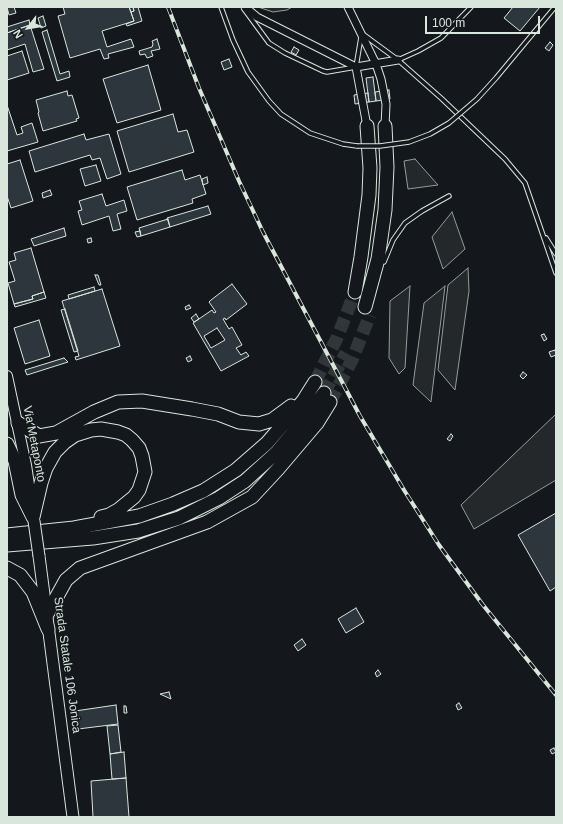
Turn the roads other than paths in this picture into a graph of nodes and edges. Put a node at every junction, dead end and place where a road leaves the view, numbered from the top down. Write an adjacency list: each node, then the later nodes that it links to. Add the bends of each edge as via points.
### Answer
1 (221, 7): 5 (lane, bridge, via 248,72 281,114 310,133 357,146 409,142 449,123 492,83)
2 (244, 7): 9 (street, via 257,17); 9 (lane, via 269,43 285,53 327,72)
3 (348, 7): 6 (street)
4 (471, 7): 7 (lane, via 441,38)
5 (555, 7)
6 (361, 33): 7 (lane); 8 (street); 9 (lane)
7 (398, 60): 8 (street); 14 (lane, via 510,164 525,183)
8 (376, 64): 9 (street); 11 (street, via 386,104)
9 (356, 67): 10 (street)
10 (367, 126): 18 (highway, via 369,195)
11 (385, 126): 13 (highway)
12 (449, 196): 16 (lane, via 422,210 405,223 392,240)
13 (385, 210): 16 (highway); 16 (highway, via 367,311)
14 (543, 233): 15 (lane); 17 (lane)
15 (556, 254)
16 (384, 262)
17 (556, 273)
18 (354, 292)
19 (7, 376): 20 (main road, Via Metaponto)
20 (18, 423): 22 (main road, Via Metaponto); 23 (highway, via 39,436 56,433 118,402 142,401 218,414 239,422 258,424 272,420 288,409 315,382 303,401 267,443 236,470 203,490 139,516)
21 (7, 444): 22 (highway, via 15,461 22,495)
22 (34, 519): 23 (highway, via 41,483 59,447 75,435 91,430 109,429 126,435 139,448 144,463 145,472 139,490 118,510); 27 (main road, Strada Statale 106 Jonica, bridge)
23 (74, 528): 24 (highway)
24 (7, 535)
25 (7, 546): 27 (highway, via 138,531 179,518 219,498 245,481 277,452 307,416 327,397 317,423 252,498 208,522 80,568 66,580)
26 (7, 568): 28 (highway, via 20,575 32,592)
27 (46, 616): 28 (main road, Strada Statale 106 Jonica)
28 (48, 629): 29 (main road, Strada Statale 106 Jonica)
29 (74, 817)

